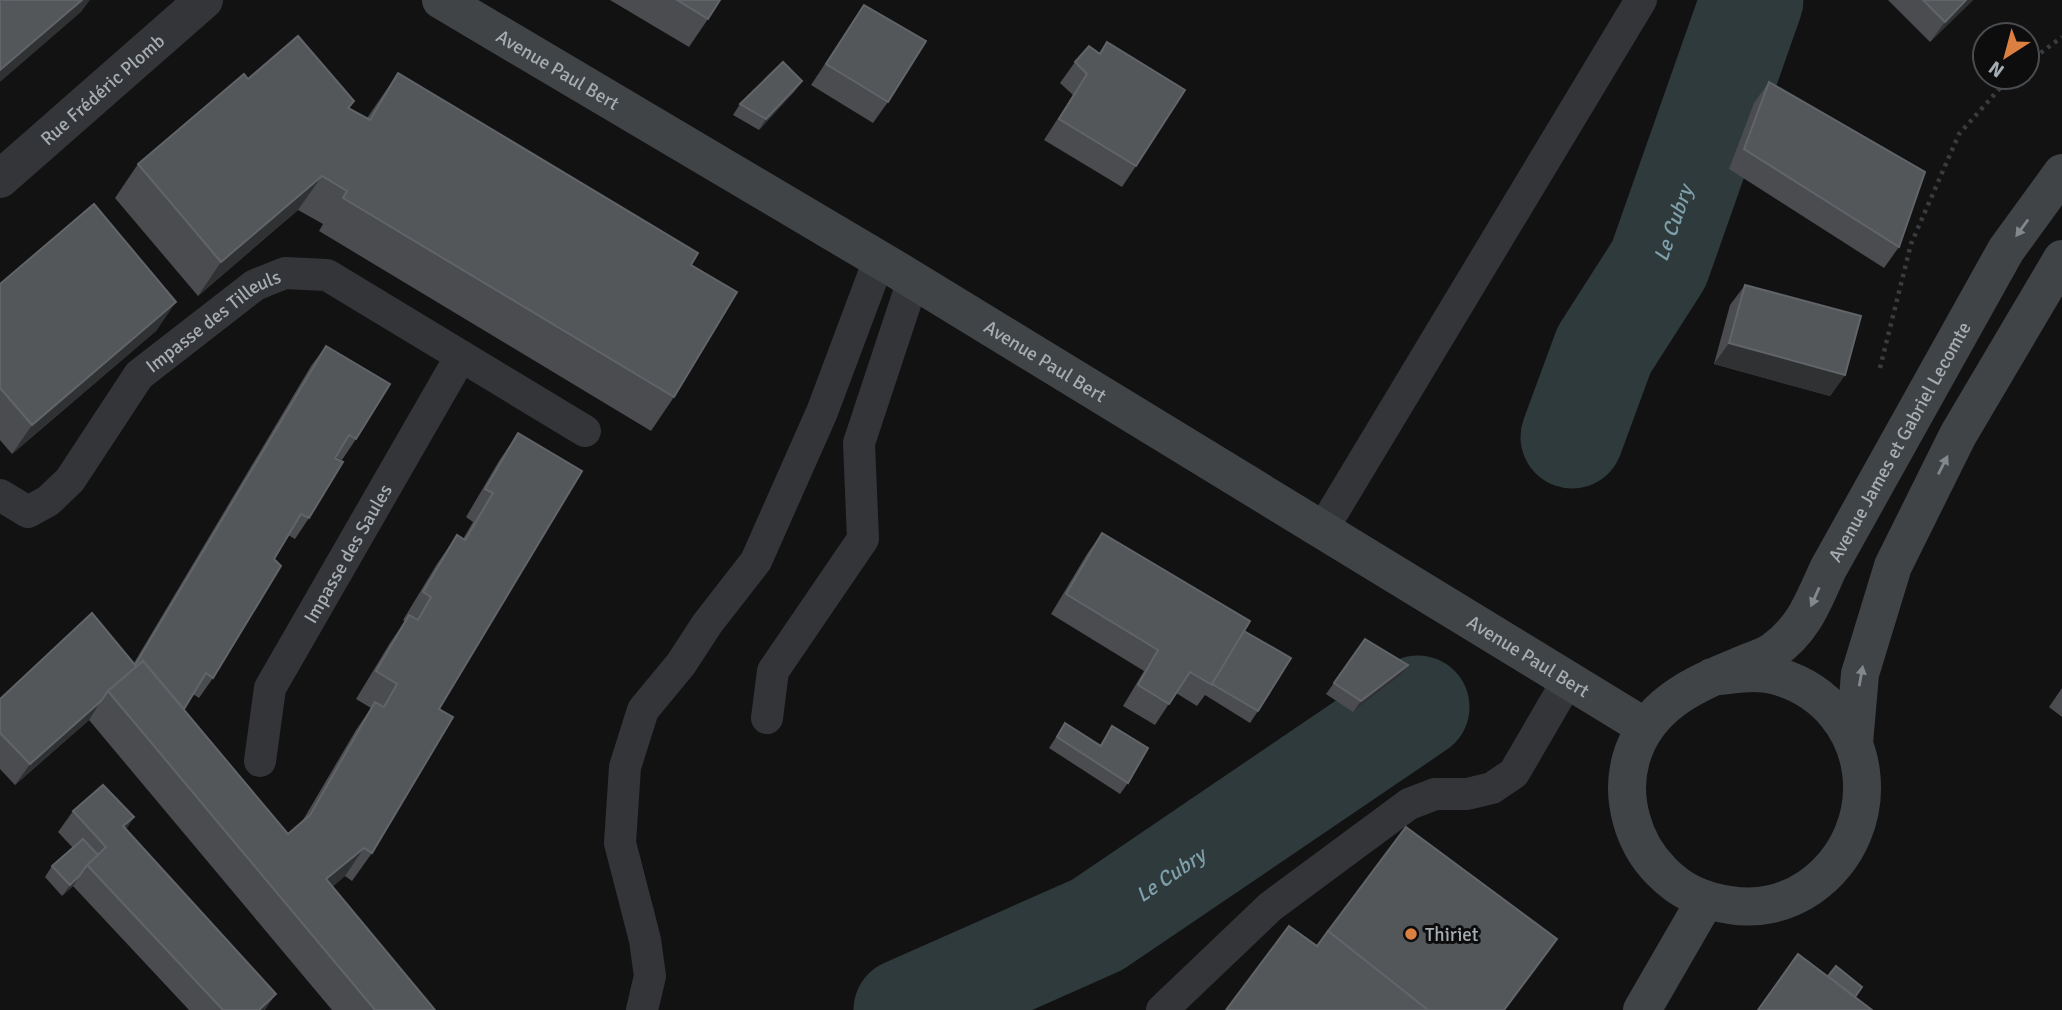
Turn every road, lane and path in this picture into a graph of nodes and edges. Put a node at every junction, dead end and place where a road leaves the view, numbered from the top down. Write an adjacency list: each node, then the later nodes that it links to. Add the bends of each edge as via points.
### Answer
1 (204, 0): 8 (street, Rue Frédéric Plomb)
2 (441, 0): 10 (main road, Avenue Paul Bert)
3 (1641, 0): 15 (lane)
4 (2062, 37): 5 (path)
5 (2041, 53)
6 (1997, 91): 12 (path, via 1959,134 1911,244)
7 (2062, 173): 16 (main road, Avenue James et Gabriel Lecomte, one-way to 16, via 2006,250 1834,558 1804,622 1772,652)
8 (0, 179)
9 (2062, 259): 20 (main road, one-way to 9, via 1860,674 1892,566 1958,435)
10 (895, 269): 15 (main road, Avenue Paul Bert); 18 (lane, via 859,443 863,538 773,671); 23 (lane, via 822,412 756,561 643,710 625,767 620,843 650,976)
11 (461, 356): 13 (lane, Impasse des Tilleuls); 14 (lane, Impasse des Tilleuls, via 327,275 285,273 255,285 139,375 69,480 48,501 28,512); 21 (lane, Impasse des Saules, via 270,688)
12 (1878, 375)
13 (585, 431)
14 (0, 495)
15 (1321, 530): 17 (main road, Avenue Paul Bert)
16 (1712, 677): 19 (main road, via 1674,696); 20 (main road, via 1746,672 1780,677 1810,692 1836,714)
17 (1568, 680): 19 (main road, Avenue Paul Bert); 24 (lane, via 1514,773 1492,789 1435,793 1409,804 1270,907)
18 (767, 718)
19 (1645, 727): 22 (main road, via 1631,759 1627,794 1634,828 1649,859 1674,884)
20 (1854, 743): 22 (main road, via 1864,788 1858,822 1831,872 1794,898 1749,909)
21 (260, 761)
22 (1705, 901): 25 (main road)
23 (642, 1010)
24 (1162, 1010)
25 (1642, 1010)

